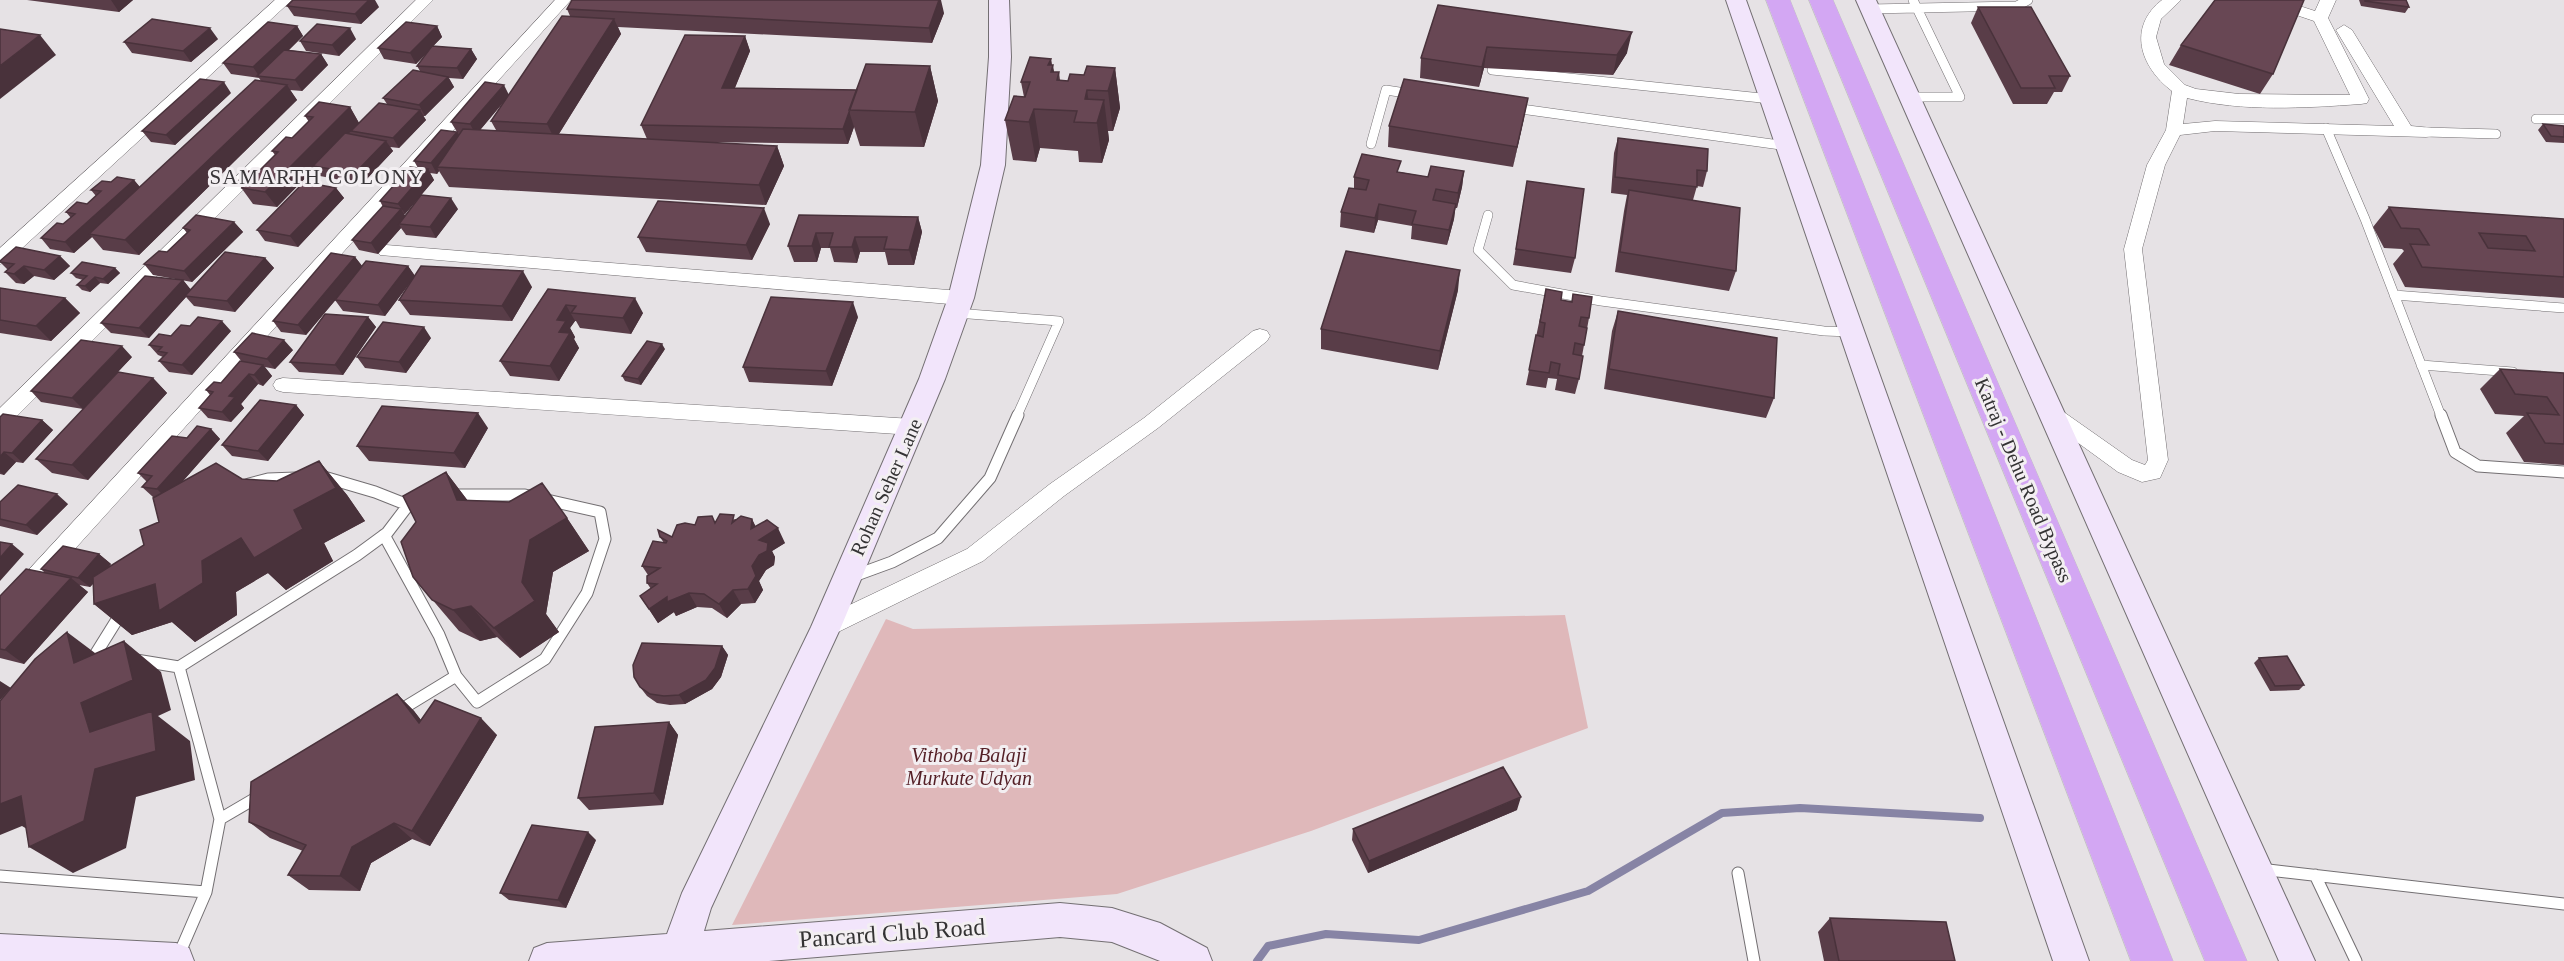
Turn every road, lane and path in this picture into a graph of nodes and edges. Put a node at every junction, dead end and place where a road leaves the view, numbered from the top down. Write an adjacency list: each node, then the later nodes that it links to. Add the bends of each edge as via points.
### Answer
1 (284, 0): 36 (street)
2 (425, 0): 46 (street)
3 (563, 0): 54 (street)
4 (999, 0): 38 (street, Rohan Seher Lane, via 1000,57 993,165)
5 (1736, 0): 21 (street)
6 (1778, 0): 76 (highway)
7 (1821, 0): 77 (highway, Katraj - Dehu Road Bypass)
8 (1913, 0): 14 (lane)
9 (2028, 0): 14 (lane, via 2017,6)
10 (2173, 0): 18 (street, via 2152,18 2147,35 2156,65)
11 (2266, 0): 15 (street)
12 (2328, 0): 15 (street)
13 (1868, 5): 14 (lane); 20 (street)
14 (1918, 10): 20 (lane, via 1960,97)
15 (2320, 18): 18 (street, via 2361,99 2210,98)
16 (2344, 30): 27 (street)
17 (1492, 70): 21 (lane)
18 (2180, 90): 26 (street)
19 (1421, 95): 30 (lane, via 1386,90)
20 (1909, 97): 45 (street)
21 (1771, 99): 31 (street)
22 (1503, 106): 31 (lane)
23 (2536, 119): 24 (lane)
24 (2564, 119)
25 (2326, 128): 26 (street, via 2215,126); 27 (street); 33 (lane)
26 (2174, 130): 45 (street, via 2157,165 2133,249 2158,460 2153,472 2142,474 2125,466)
27 (2406, 131): 28 (street)
28 (2426, 132): 29 (lane)
29 (2496, 134)
30 (1371, 144)
31 (1787, 146): 40 (street)
32 (1488, 215): 40 (lane, via 1478,250 1513,285 1624,304)
33 (2365, 219): 34 (lane); 37 (lane)
34 (2377, 220)
35 (386, 251): 38 (street)
36 (0, 258)
37 (2394, 295): 39 (lane); 42 (lane)
38 (958, 305): 47 (street, Rohan Seher Lane); 52 (lane, via 1059,321 990,478 938,538 892,562)
39 (2564, 308)
40 (1852, 332): 75 (street)
41 (1260, 336): 55 (street, via 975,555)
42 (2421, 365): 43 (lane); 48 (lane, via 2455,452 2478,466)
43 (2528, 373)
44 (284, 385): 47 (street)
45 (2051, 413): 63 (street)
46 (0, 421)
47 (912, 427): 52 (street, Rohan Seher Lane)
48 (2564, 472)
49 (239, 486): 50 (lane, via 268,479 320,476)
50 (408, 505): 51 (lane); 59 (lane, via 454,494 525,495 600,512 605,539 587,592 545,659 477,702)
51 (384, 536): 57 (lane); 59 (lane, via 439,634)
52 (846, 579): 55 (street, Rohan Seher Lane)
53 (130, 598): 56 (lane)
54 (0, 616)
55 (826, 627): 70 (street, Rohan Seher Lane, via 694,905)
56 (109, 656): 57 (lane); 58 (lane)
57 (179, 667): 62 (lane)
58 (82, 672)
59 (456, 676): 60 (lane)
60 (382, 721)
61 (271, 789): 62 (lane)
62 (220, 819): 67 (lane)
63 (2256, 868): 65 (lane); 78 (street)
64 (1738, 873): 74 (lane)
65 (2315, 875): 68 (lane); 79 (lane)
66 (0, 876): 67 (lane)
67 (206, 892): 71 (lane)
68 (2564, 904)
69 (0, 952): 71 (street)
70 (679, 955): 72 (street, Pancard Club Road); 73 (street, Pancard Club Road, via 1060,920 1112,925 1160,940)
71 (176, 961)
72 (547, 961)
73 (1194, 961)
74 (1754, 961)
75 (2071, 961)
76 (2152, 961)
77 (2226, 961)
78 (2297, 961)
79 (2356, 961)

